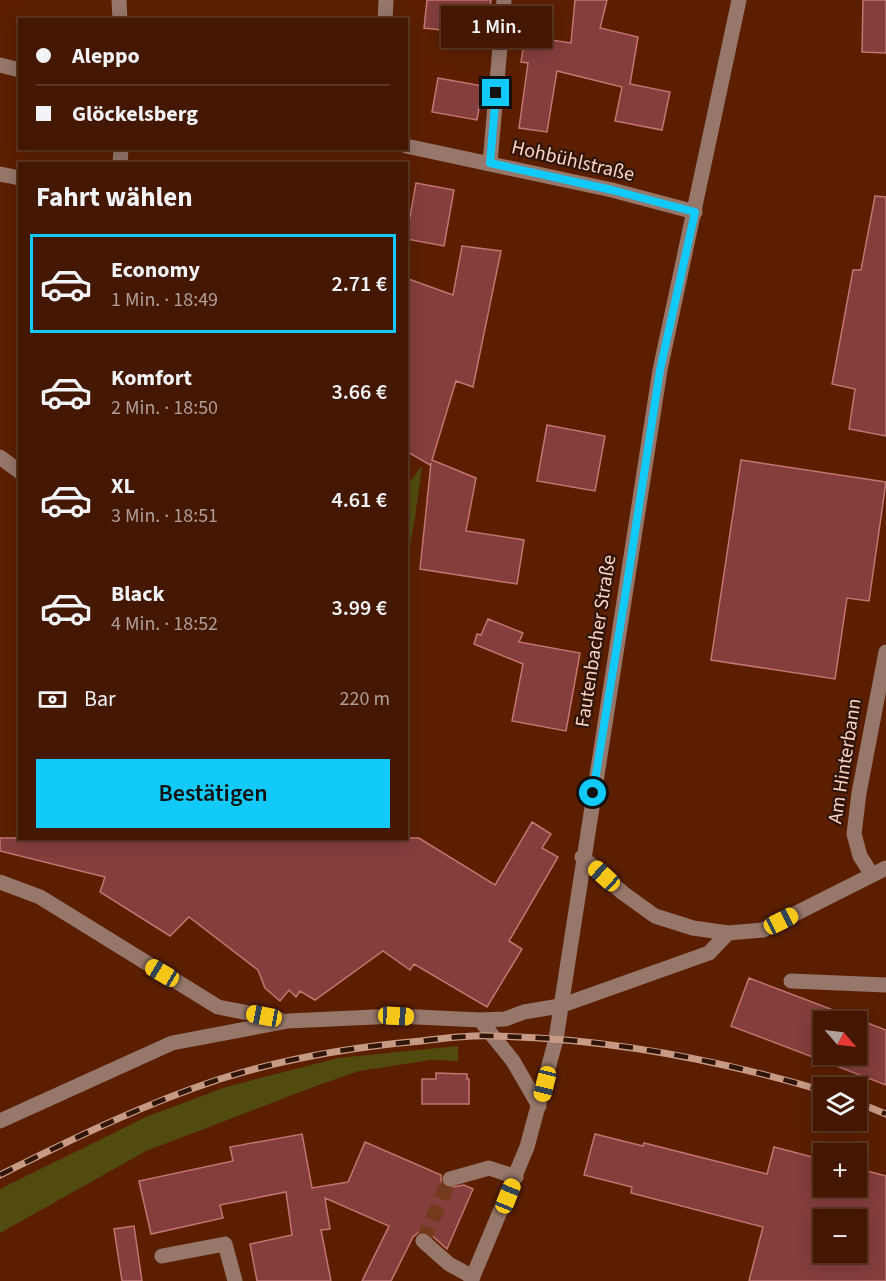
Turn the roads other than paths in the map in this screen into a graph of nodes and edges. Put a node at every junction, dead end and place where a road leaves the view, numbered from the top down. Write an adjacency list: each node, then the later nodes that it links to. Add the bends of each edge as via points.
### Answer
1 (119, 0): 5 (street)
2 (386, 0): 6 (street)
3 (504, 0): 10 (street)
4 (739, 0): 13 (street, Fautenbacher Straße)
5 (120, 18)
6 (385, 18)
7 (0, 65): 8 (street)
8 (18, 70)
9 (408, 146): 10 (street, Hohbühlstraße)
10 (490, 163): 13 (street, Hohbühlstraße)
11 (0, 174): 12 (street)
12 (18, 178)
13 (695, 212): 17 (street, Fautenbacher Straße, via 660,370)
14 (0, 457): 15 (street)
15 (18, 470)
16 (886, 651): 19 (street, Am Hinterbann, via 854,834 860,856)
17 (582, 857): 21 (street, via 655,916 693,928); 24 (street, Fautenbacher Straße)
18 (886, 868): 19 (street)
19 (872, 875): 21 (street, via 763,930)
20 (0, 882): 26 (street, via 40,897 218,1007)
21 (728, 933): 24 (street, via 709,953)
22 (791, 981): 23 (street)
23 (886, 985)
24 (560, 1006): 25 (street, via 505,1019); 27 (street, Fautenbacher Straße)
25 (480, 1020): 26 (street, via 396,1016); 27 (street, via 513,1061)
26 (288, 1021): 28 (street, via 172,1043)
27 (539, 1106): 29 (street, Fautenbacher Straße)
28 (0, 1121)
29 (516, 1177): 30 (street, via 489,1168); 33 (street, Fautenbacher Straße)
30 (450, 1179)
31 (423, 1241): 33 (street)
32 (162, 1256): 34 (street, via 225,1244)
33 (472, 1279)
34 (235, 1281)

